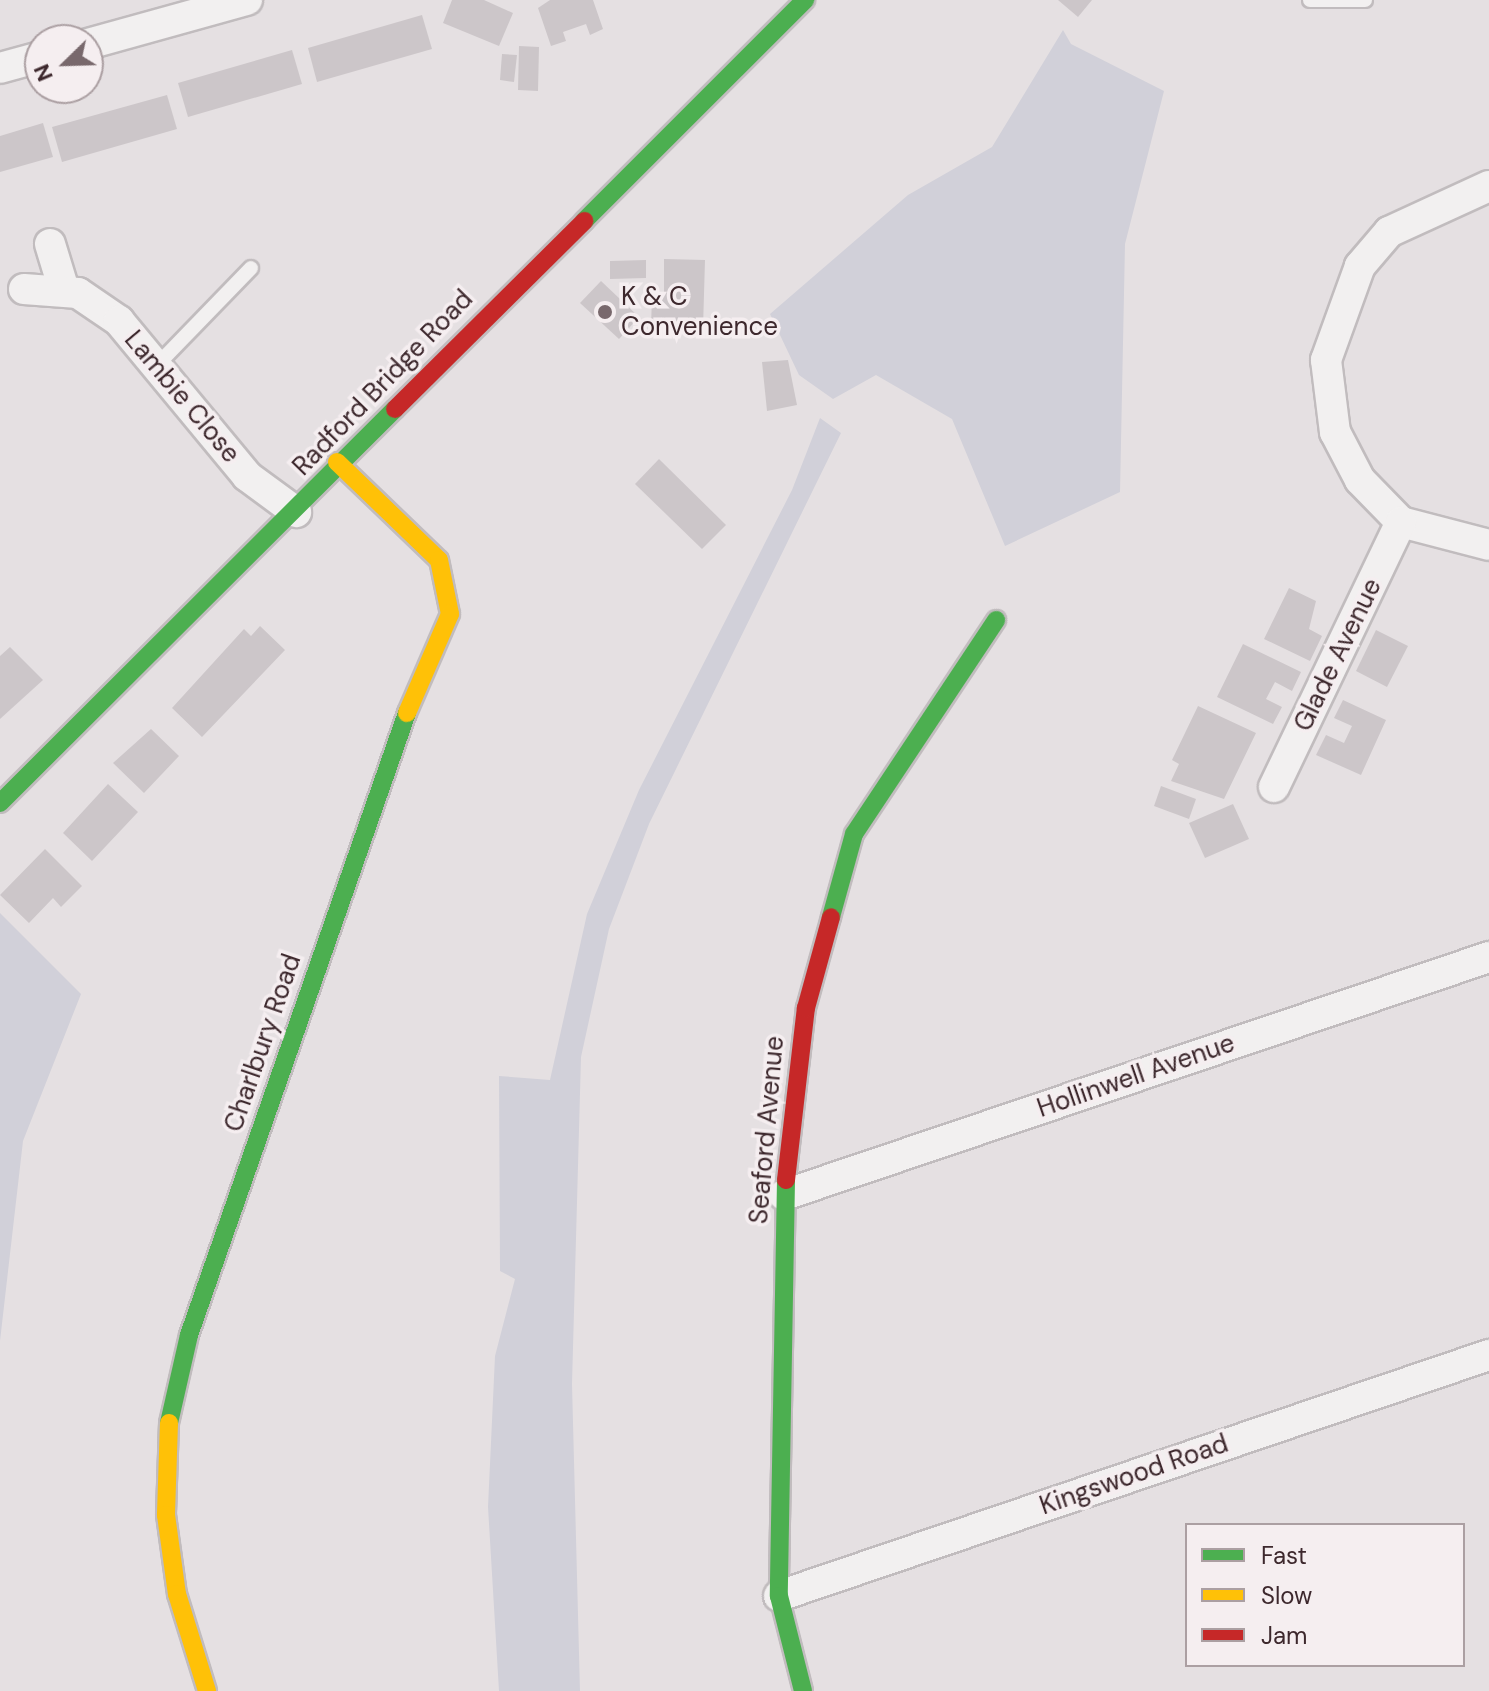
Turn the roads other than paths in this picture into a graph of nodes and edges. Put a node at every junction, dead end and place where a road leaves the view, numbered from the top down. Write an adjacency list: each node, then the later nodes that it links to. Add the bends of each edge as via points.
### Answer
1 (247, 0): 5 (street)
2 (805, 0): 14 (street, Radford Bridge Road)
3 (1310, 0): 4 (lane)
4 (1365, 0)
5 (104, 40)
6 (24, 61): 7 (street)
7 (0, 68)
8 (1489, 186): 16 (street, via 1389,232 1360,266 1326,360 1335,432 1360,480)
9 (50, 244): 12 (street)
10 (251, 268): 13 (lane)
11 (24, 289): 12 (street, Lambie Close)
12 (64, 290): 13 (street, Lambie Close, via 119,321)
13 (157, 365): 15 (street, Lambie Close, via 247,476)
14 (337, 462): 15 (street, Radford Bridge Road); 25 (street, Charlbury Road, via 439,560 450,614 420,675 189,1335 168,1429 166,1515 177,1594)
15 (296, 512): 20 (street, Radford Bridge Road)
16 (1401, 522): 17 (street); 19 (street, Glade Avenue)
17 (1489, 545)
18 (996, 620): 22 (street, Seaford Avenue, via 854,834 806,1008)
19 (1274, 787)
20 (0, 803)
21 (1489, 957): 22 (street, Hollinwell Avenue)
22 (784, 1195): 24 (street, Seaford Avenue)
23 (1489, 1355): 24 (street, Kingswood Road)
24 (779, 1596): 26 (street, Seaford Avenue)
25 (207, 1691)
26 (803, 1691)

